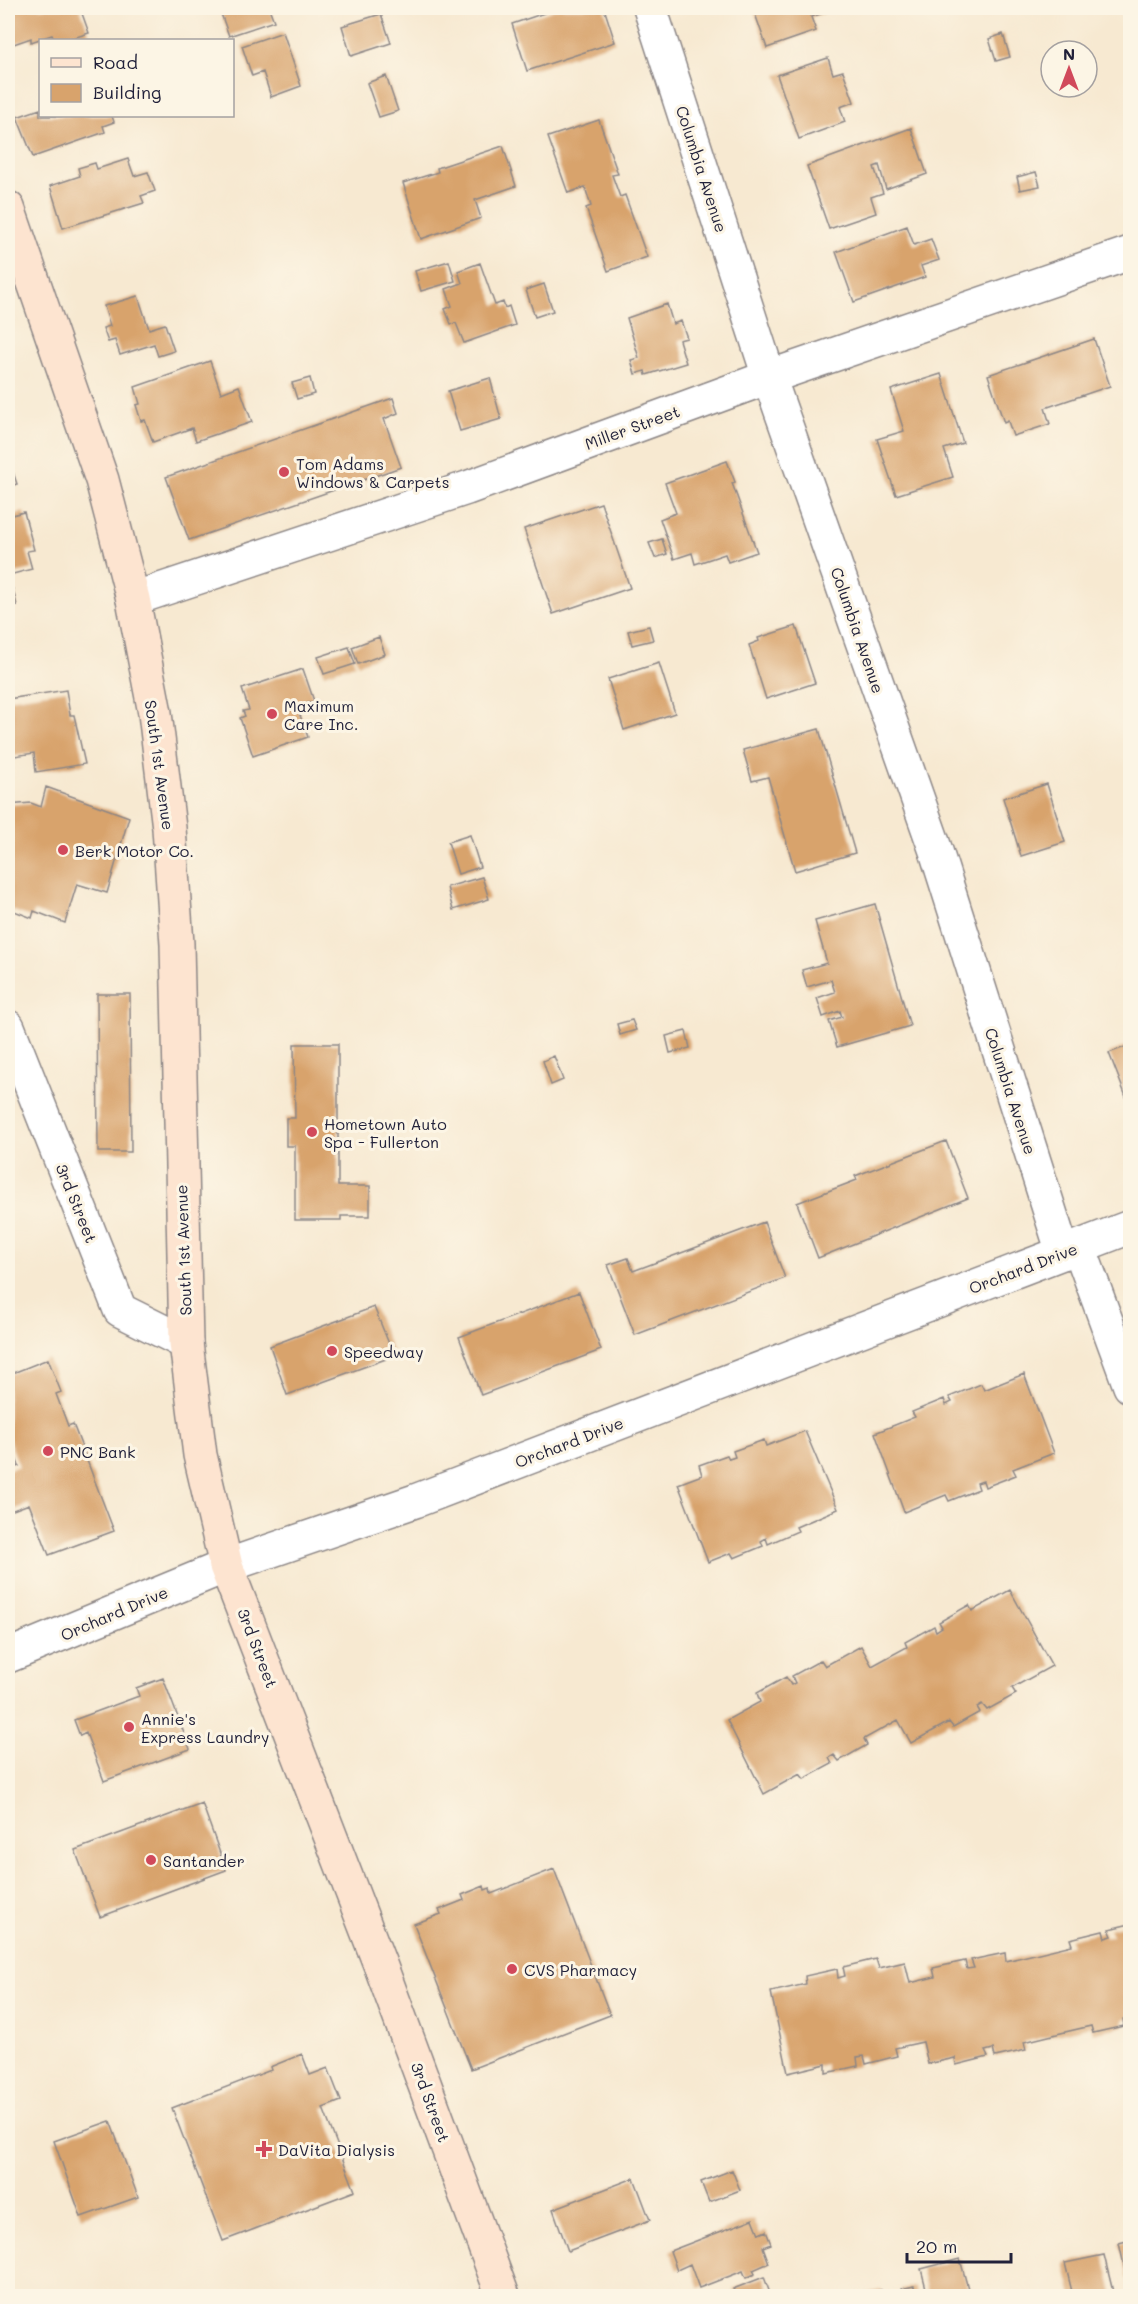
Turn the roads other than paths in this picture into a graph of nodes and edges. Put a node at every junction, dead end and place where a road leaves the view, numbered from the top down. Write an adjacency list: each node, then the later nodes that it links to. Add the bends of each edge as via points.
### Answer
1 (650, 8): 4 (street, Columbia Avenue)
2 (8, 208): 5 (main road, South 1st Avenue, via 102,480)
3 (1131, 253): 4 (street, Miller Street)
4 (769, 377): 5 (street, Miller Street, via 467,488); 8 (street, Columbia Avenue)
5 (133, 599): 9 (main road, South 1st Avenue, via 154,713 169,828 177,944)
6 (8, 1027): 9 (street, 3rd Street, via 120,1310)
7 (1131, 1227): 8 (street, Orchard Drive)
8 (1071, 1250): 10 (street, Columbia Avenue); 11 (street, Orchard Drive, via 415,1501)
9 (186, 1343): 11 (main road, 3rd Street, via 200,1455)
10 (1131, 1386)
11 (226, 1566): 12 (street, Orchard Drive); 13 (main road, 3rd Street)
12 (8, 1656)
13 (503, 2296)

